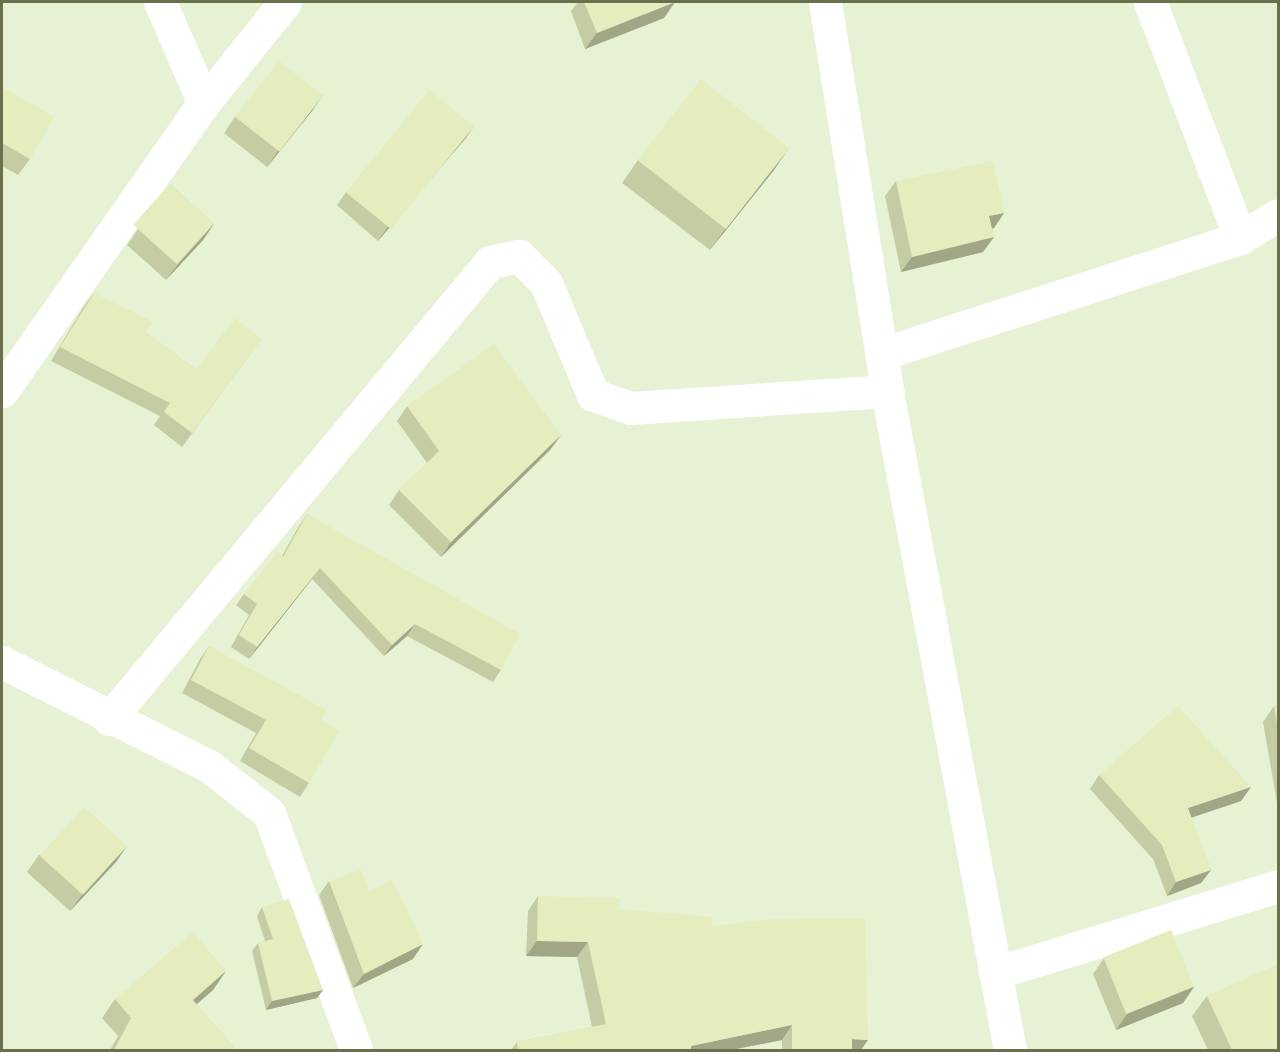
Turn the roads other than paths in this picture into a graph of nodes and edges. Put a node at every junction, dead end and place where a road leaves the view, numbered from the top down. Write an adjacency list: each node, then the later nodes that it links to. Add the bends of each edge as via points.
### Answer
1 (160, 2): 5 (street)
2 (285, 2): 5 (street)
3 (825, 2): 8 (street)
4 (1149, 2): 7 (street)
5 (204, 103): 9 (street)
6 (1278, 215): 7 (street)
7 (1240, 238): 8 (street)
8 (880, 354): 10 (street)
9 (2, 391)
10 (887, 391): 12 (street, via 631,408 593,395 546,283 519,256 490,262); 14 (street)
11 (2, 662): 12 (street)
12 (109, 719): 15 (street, via 209,766 269,813)
13 (1278, 886): 14 (street)
14 (995, 973): 16 (street)
15 (356, 1050)
16 (1010, 1050)

